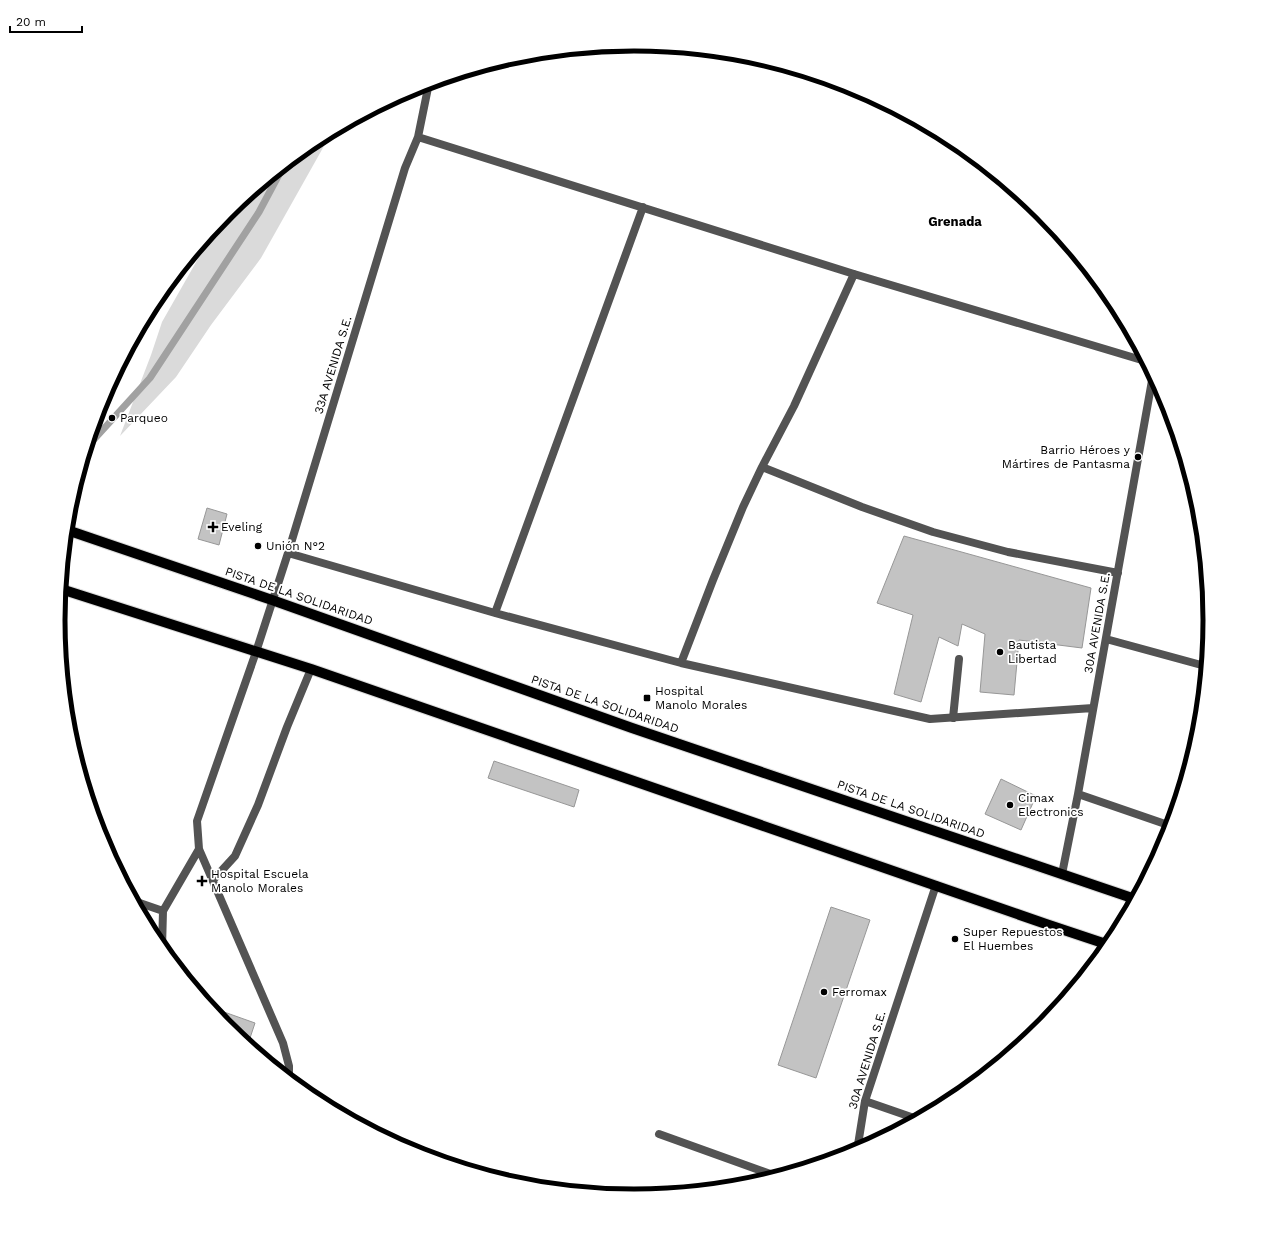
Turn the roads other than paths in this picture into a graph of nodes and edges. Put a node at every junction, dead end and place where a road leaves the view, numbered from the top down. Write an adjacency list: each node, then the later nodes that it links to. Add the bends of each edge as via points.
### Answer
1 (428, 90): 2 (street, 33A AVENIDA S.E.)
2 (418, 137): 3 (street); 9 (street, 33A AVENIDA S.E., via 406,168)
3 (644, 207): 4 (street); 13 (street)
4 (854, 274): 5 (street); 7 (street, via 794,406)
5 (1139, 359)
6 (1151, 384): 10 (street, 30A AVENIDA S.E.)
7 (762, 467): 10 (street, via 933,532 1008,552); 17 (street, via 743,507)
8 (72, 532): 12 (main road, PISTA DE LA SOLIDARIDAD)
9 (288, 553): 12 (street, 33A AVENIDA S.E.); 13 (street)
10 (1118, 573): 14 (street, 30A AVENIDA S.E.)
11 (66, 591): 15 (main road)
12 (272, 600): 15 (street, 33A AVENIDA S.E.); 25 (main road, PISTA DE LA SOLIDARIDAD, via 632,728)
13 (495, 613): 17 (street)
14 (1106, 639): 18 (street); 20 (street, 30A AVENIDA S.E.)
15 (256, 652): 19 (main road); 24 (street, 33A AVENIDA S.E., via 197,821)
16 (959, 659): 21 (street)
17 (681, 663): 21 (street, via 930,719)
18 (1201, 665)
19 (311, 669): 26 (street, via 286,727 258,805 235,856); 27 (main road)
20 (1093, 708): 21 (street); 22 (street, 30A AVENIDA S.E.)
21 (953, 718)
22 (1078, 794): 23 (street); 25 (street, 30A AVENIDA S.E.)
23 (1165, 824)
24 (199, 849): 26 (street); 30 (street)
25 (1062, 874): 28 (main road, PISTA DE LA SOLIDARIDAD)
26 (213, 880): 33 (street, via 283,1043)
27 (936, 885): 32 (main road); 34 (street, 30A AVENIDA S.E.)
28 (1131, 898)
29 (141, 903): 30 (street)
30 (164, 911): 31 (street)
31 (163, 938)
32 (1102, 943)
33 (289, 1072)
34 (865, 1101): 35 (street); 37 (street, 30A AVENIDA S.E.)
35 (911, 1117)
36 (659, 1134): 38 (street)
37 (857, 1143)
38 (768, 1173)

